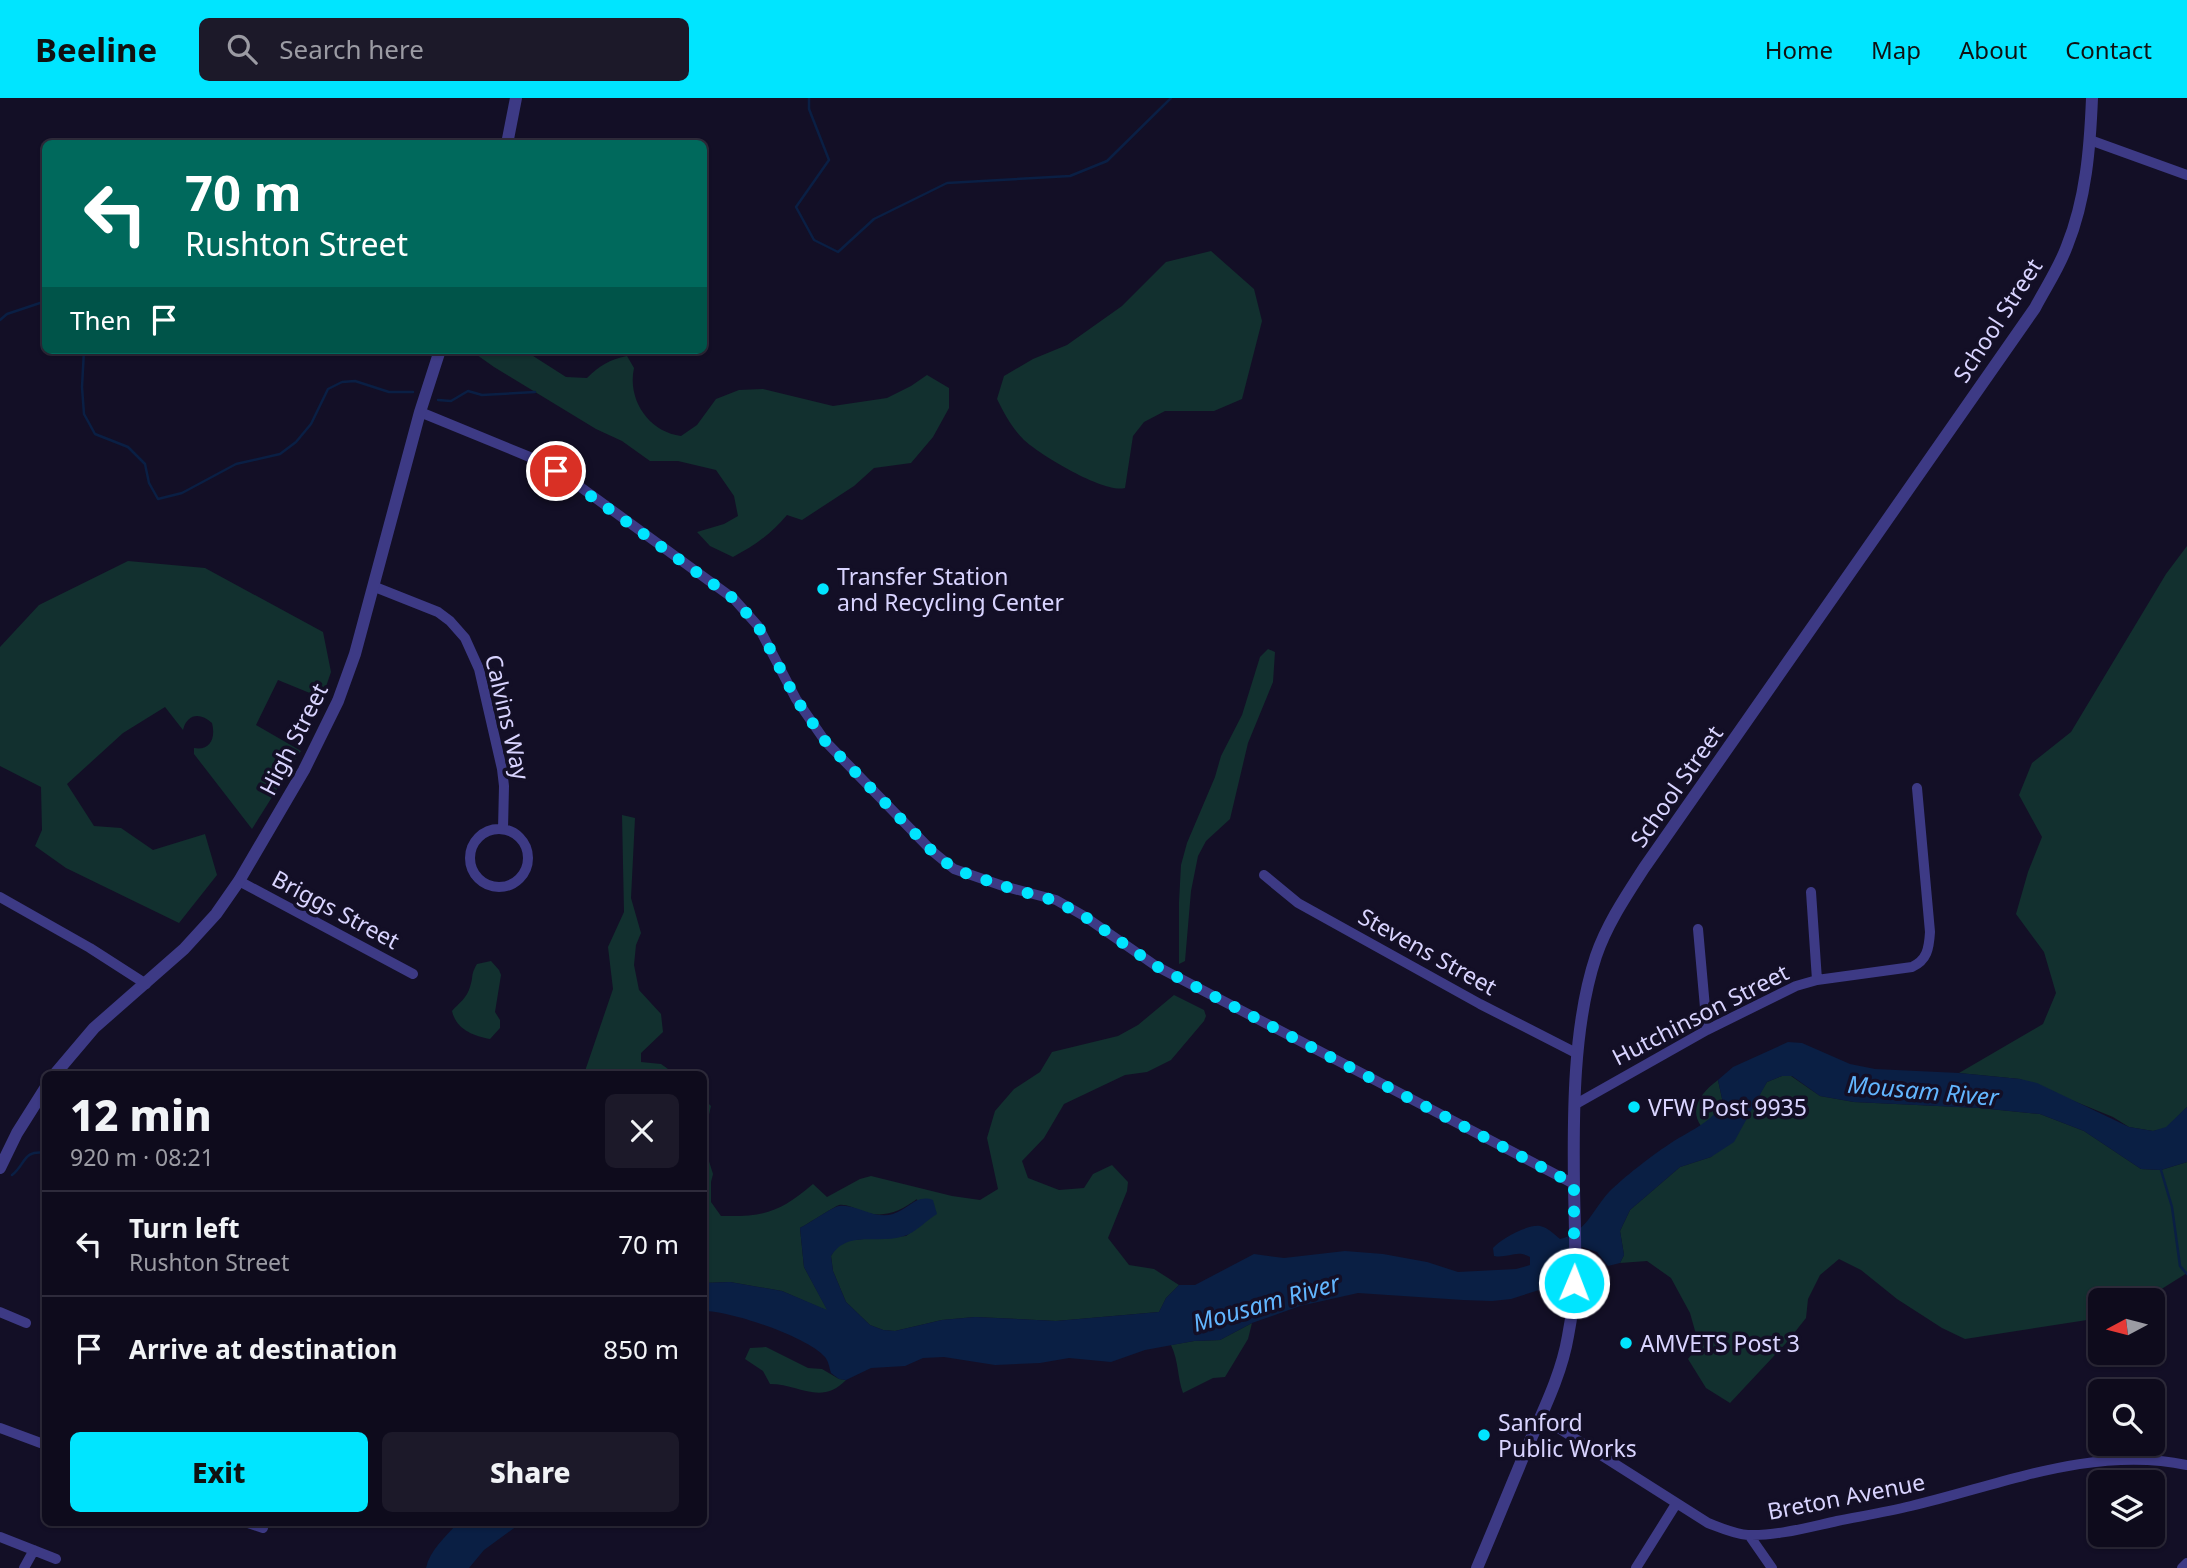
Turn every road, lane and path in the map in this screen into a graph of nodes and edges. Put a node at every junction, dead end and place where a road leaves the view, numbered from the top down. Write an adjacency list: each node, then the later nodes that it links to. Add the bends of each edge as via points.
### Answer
1 (516, 98): 3 (street)
2 (2092, 98): 4 (street, School Street)
3 (508, 140)
4 (2090, 140): 5 (street); 20 (street, School Street, via 2068,245 2035,307 1619,905 1589,977)
5 (2187, 175)
6 (439, 354): 7 (street, High Street)
7 (420, 412): 8 (street, High Street); 25 (street, via 537,460 734,599 758,626 796,699 825,741 954,869 1056,901 1156,966)
8 (374, 587): 10 (street, Calvins Way, via 438,612 461,631 469,645 502,769); 12 (street, High Street, via 338,701)
9 (1917, 788): 17 (street, Hutchinson Street, via 1930,932 1925,957 1912,967)
10 (503, 829): 10 (street, via 480,835 470,856 475,874 495,886 518,880 528,864 525,843)
11 (1264, 875): 20 (street, Stevens Street, via 1315,913)
12 (239, 881): 16 (street, Briggs Street); 18 (street, High Street, via 197,936)
13 (1811, 892): 17 (street)
14 (0, 897): 18 (street)
15 (1698, 929): 19 (street)
16 (413, 974)
17 (1817, 980): 19 (street, Hutchinson Street, via 1762,1001)
18 (146, 984): 21 (street, High Street, via 94,1028)
19 (1707, 1030): 23 (street, Hutchinson Street)
20 (1578, 1054): 23 (street, School Street)
21 (58, 1071)
22 (42, 1093): 24 (street)
23 (1576, 1104): 25 (street, School Street)
24 (0, 1168)
25 (1574, 1184): 28 (street, School Street, via 1573,1303 1568,1338)
26 (0, 1312): 27 (street)
27 (26, 1323)
28 (1541, 1417): 32 (street, Breton Avenue); 41 (street, School Street)
29 (0, 1428): 30 (street)
30 (42, 1444)
31 (2187, 1465): 35 (street, Breton Avenue, via 2153,1460 2080,1465 1910,1506)
32 (1676, 1504): 35 (street, Breton Avenue, via 1730,1532); 42 (street)
33 (256, 1526): 34 (street)
34 (262, 1528)
35 (1749, 1535): 43 (street)
36 (0, 1536): 37 (street)
37 (34, 1550): 38 (street); 40 (street)
38 (56, 1559)
39 (2187, 1563): 44 (street)
40 (24, 1568)
41 (1477, 1568)
42 (1636, 1568)
43 (1772, 1568)
44 (2182, 1568)

